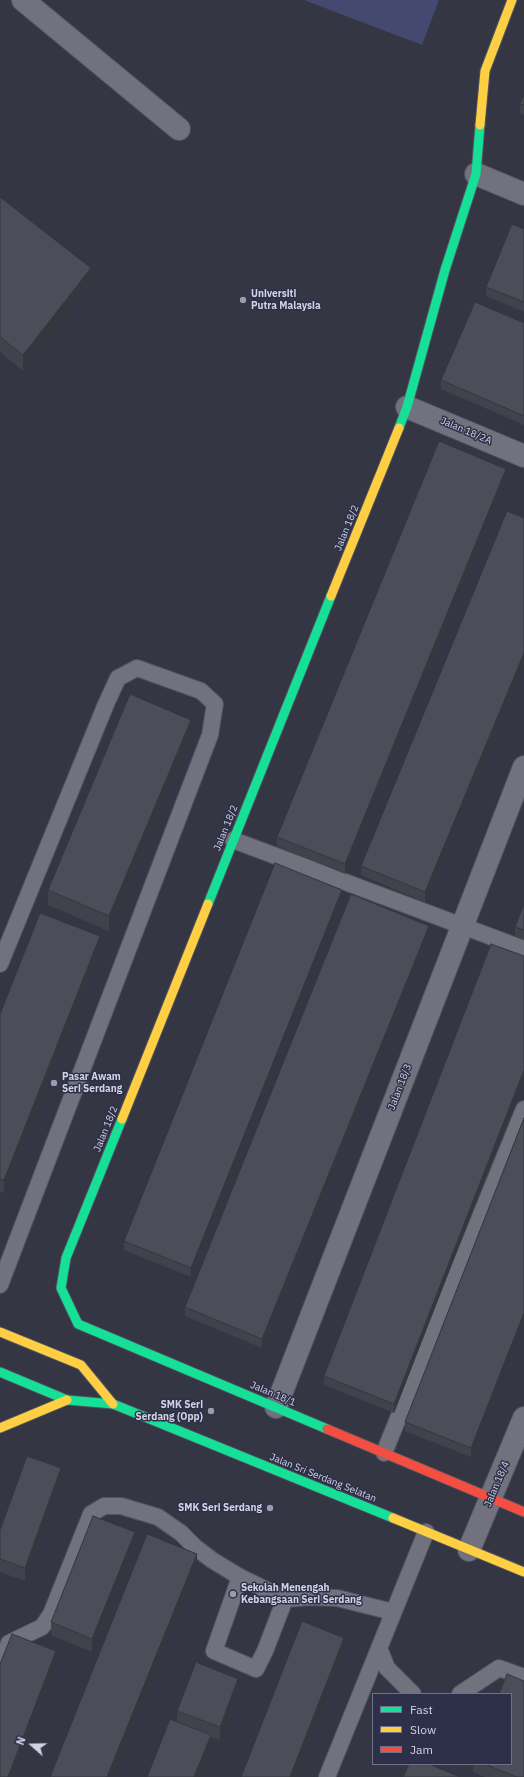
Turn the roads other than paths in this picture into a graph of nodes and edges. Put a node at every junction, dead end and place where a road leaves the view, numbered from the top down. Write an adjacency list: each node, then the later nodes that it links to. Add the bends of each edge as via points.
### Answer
1 (23, 0): 3 (street)
2 (512, 0): 4 (street, Jalan 18/2, via 485,71)
3 (179, 129)
4 (476, 174): 5 (street); 6 (street, Jalan 18/2, via 445,270)
5 (524, 194)
6 (407, 407): 7 (street, Jalan 18/2A); 9 (street, Jalan 18/2)
7 (524, 456)
8 (524, 767): 10 (street, Jalan 18/3)
9 (233, 840): 10 (lane); 14 (street, Jalan 18/2)
10 (462, 925): 11 (lane); 20 (street, Jalan 18/3)
11 (524, 949)
12 (0, 964): 15 (lane, via 118,678 137,668 201,691 215,704 210,735)
13 (524, 1110): 23 (lane)
14 (66, 1258): 20 (street, Jalan 18/1, via 61,1288 78,1324)
15 (0, 1284)
16 (0, 1332): 19 (street, Jalan Sri Serdang Selatan, via 81,1365)
17 (0, 1372): 18 (street, Jalan Sri Serdang Selatan)
18 (67, 1400): 19 (street, Jalan Sri Serdang Selatan); 22 (street)
19 (113, 1404): 26 (street, Jalan Sri Serdang Selatan)
20 (276, 1407): 23 (street, Jalan 18/1)
21 (524, 1418): 24 (street, Jalan 18/4)
22 (0, 1428)
23 (384, 1453): 24 (street, Jalan 18/1)
24 (491, 1498): 25 (street, Jalan 18/1); 27 (street, Jalan 18/4)
25 (524, 1512)
26 (426, 1532): 27 (street, Jalan Sri Serdang Selatan); 31 (lane)
27 (469, 1550): 28 (street, Jalan Sri Serdang Selatan)
28 (524, 1572)
29 (240, 1577): 30 (lane); 30 (lane, via 214,1651 256,1669); 33 (lane, via 212,1560 181,1532 158,1517 121,1506 104,1506 91,1514 51,1614 42,1627 9,1644)
30 (285, 1599): 31 (lane, via 337,1598)
31 (393, 1612): 32 (lane)
32 (379, 1648): 35 (lane, via 387,1668); 37 (lane)
33 (0, 1667)
34 (524, 1677): 36 (lane, via 499,1668)
35 (413, 1693)
36 (462, 1693)
37 (327, 1777)

